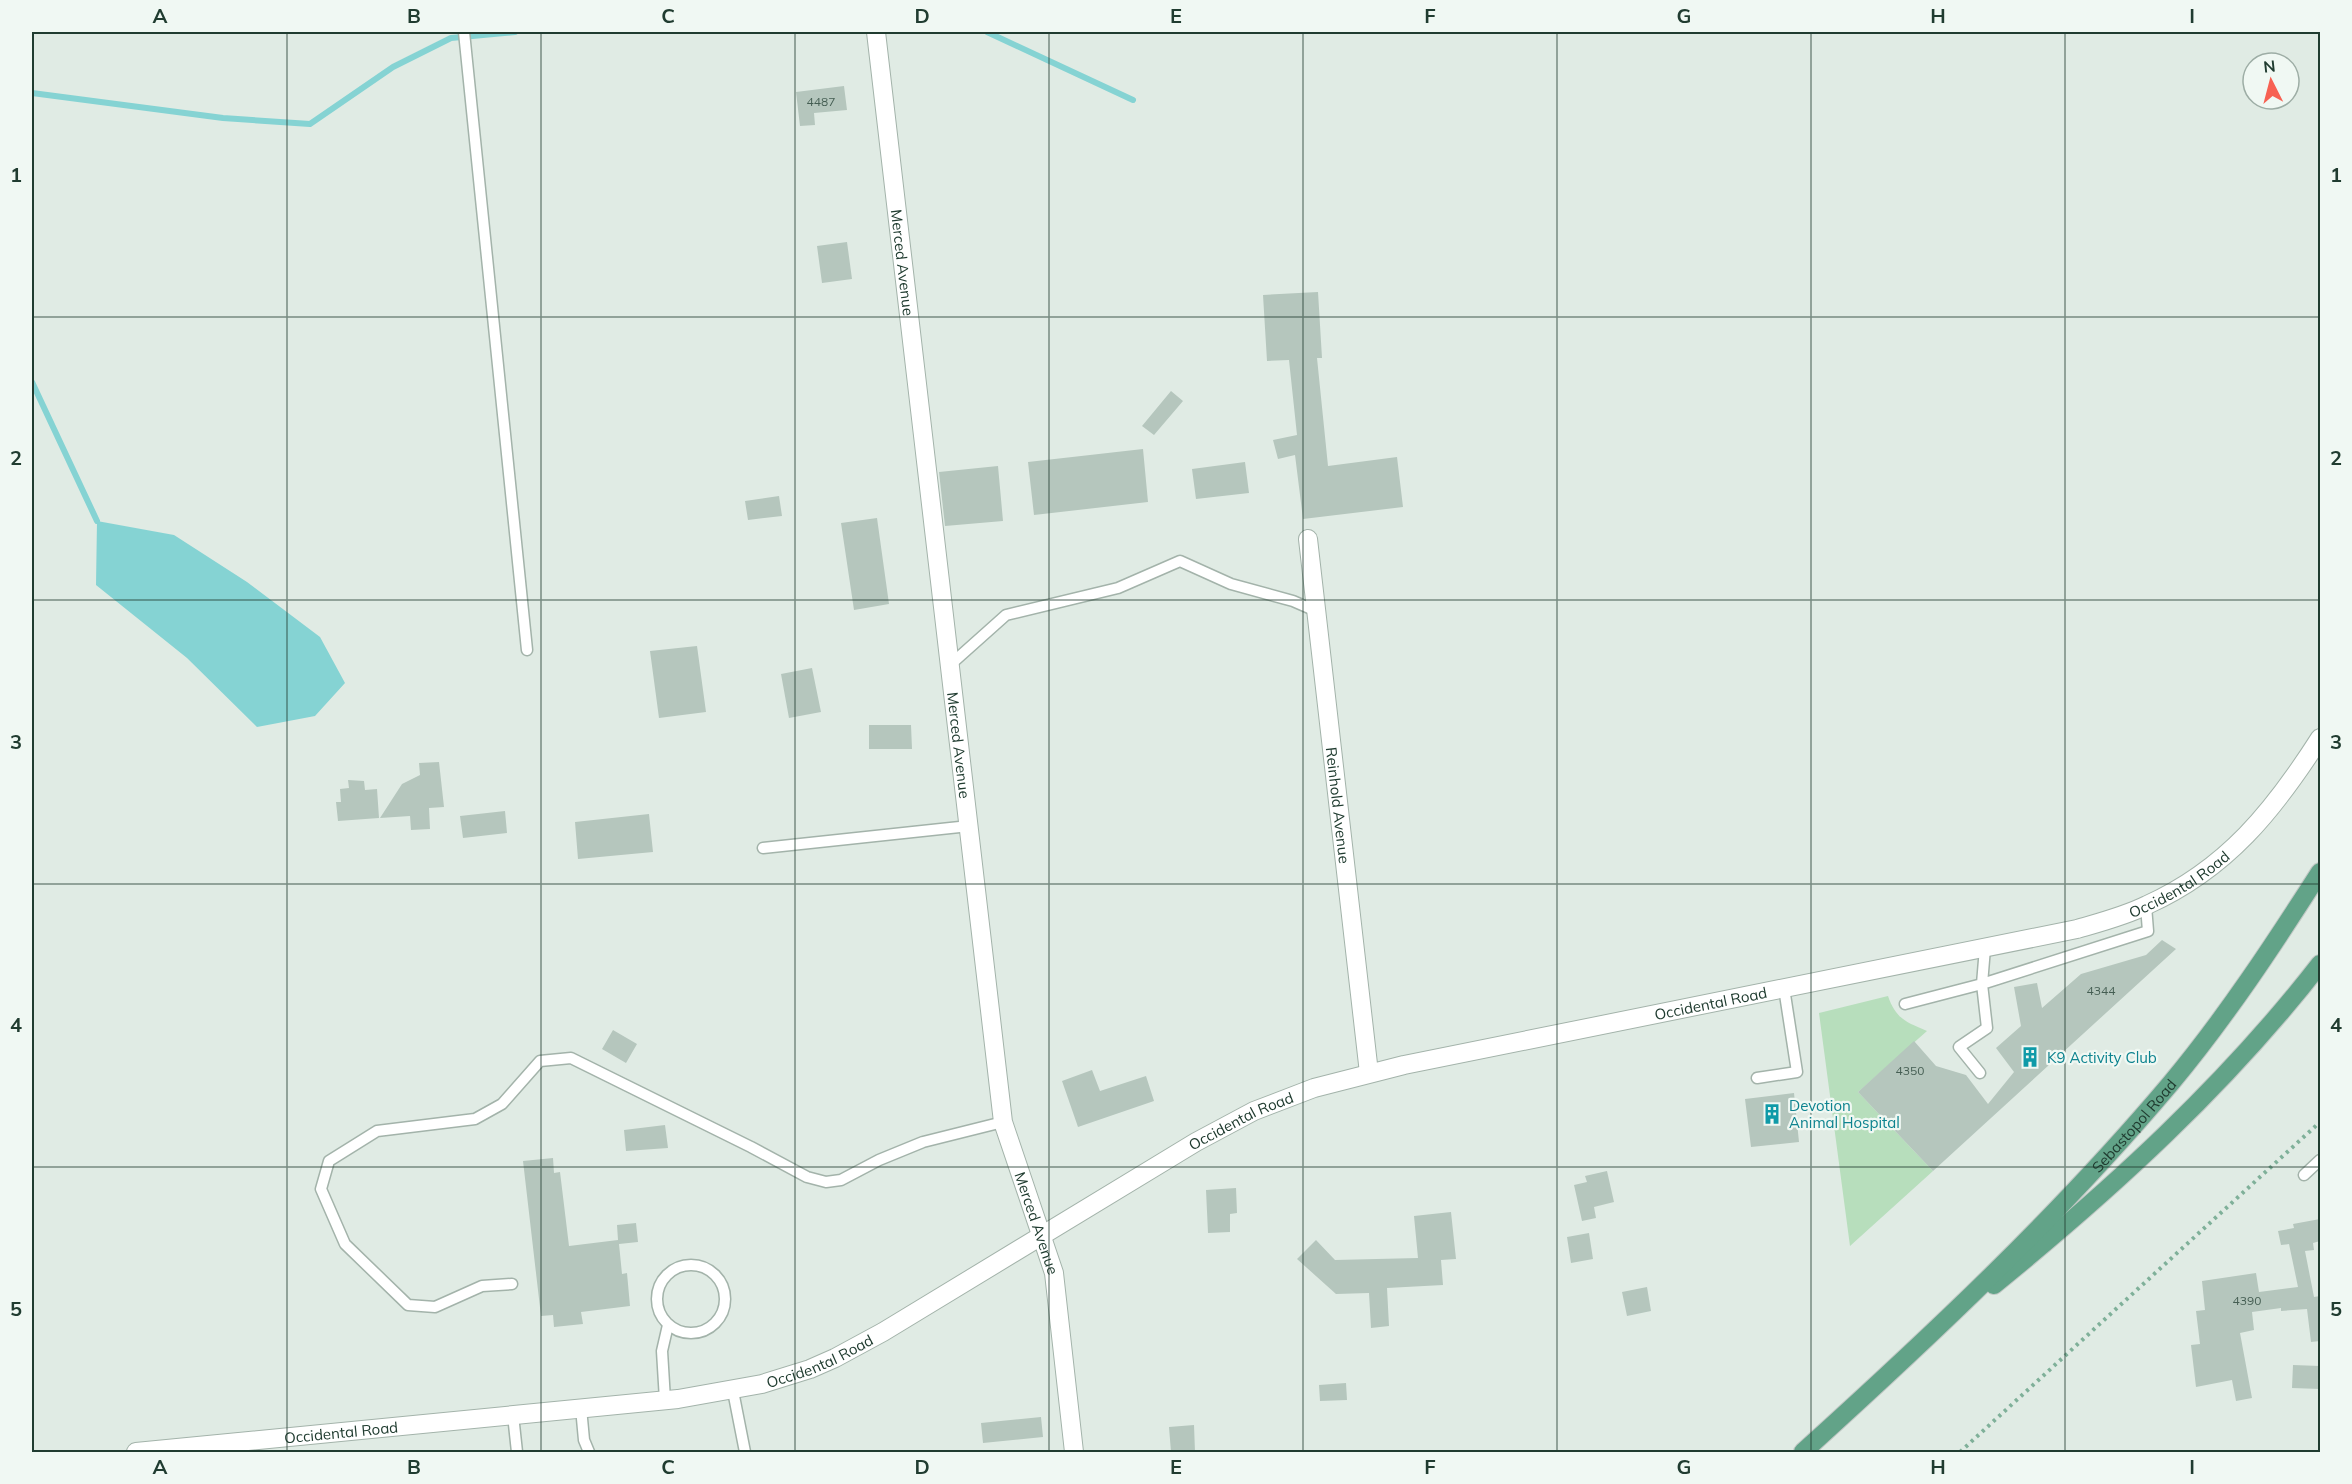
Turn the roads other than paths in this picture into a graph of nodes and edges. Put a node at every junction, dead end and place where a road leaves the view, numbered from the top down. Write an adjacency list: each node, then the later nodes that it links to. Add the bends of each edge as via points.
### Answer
1 (876, 32): 6 (street, Merced Avenue)
2 (465, 37): 5 (lane)
3 (1308, 539): 4 (street, Reinhold Avenue)
4 (1317, 611): 6 (lane, via 1231,584 1180,561 1118,588 1006,615); 18 (street, Reinhold Avenue)
5 (527, 650)
6 (950, 664): 8 (street, Merced Avenue)
7 (2320, 738): 11 (street, Occidental Road, via 2286,790 2240,844 2202,874)
8 (969, 826): 9 (lane); 20 (street, Merced Avenue)
9 (763, 848)
10 (2320, 872): 26 (main road, Sebastopol Road, via 2260,963 2172,1081 2085,1180)
11 (2146, 906): 12 (street, Occidental Road, via 2077,929); 14 (lane, via 2148,932)
12 (1985, 948): 14 (lane); 15 (street, Occidental Road)
13 (2320, 964): 26 (main road, Sebastopol Road, via 2240,1058 2160,1139 2027,1258)
14 (1982, 984): 16 (lane); 17 (lane, via 1987,1028 1959,1047)
15 (1784, 988): 18 (street, Occidental Road); 19 (lane, via 1797,1072)
16 (1905, 1004)
17 (1980, 1073)
18 (1369, 1074): 23 (street, Occidental Road, via 1314,1088 1254,1111)
19 (1757, 1078)
20 (1003, 1122): 23 (street, Merced Avenue); 24 (lane, via 923,1142 841,1180 826,1182 807,1177 571,1058 540,1060 502,1104 475,1119 377,1131 328,1161 321,1189 345,1244 408,1305 435,1307 482,1286)
21 (2320, 1160): 22 (lane)
22 (2304, 1175)
23 (1042, 1234): 27 (street, Occidental Road, via 860,1346 802,1371); 35 (street, Merced Avenue, via 1054,1272)
24 (512, 1284)
25 (668, 1325): 25 (lane, via 657,1308 659,1286 666,1276 685,1265 697,1265 716,1276 726,1297 720,1318 712,1327 691,1334); 28 (lane, via 662,1351)
26 (1914, 1351): 36 (main road, Sebastopol Road)
27 (733, 1390): 28 (street, Occidental Road); 34 (lane)
28 (665, 1400): 29 (street, Occidental Road)
29 (581, 1408): 30 (street, Occidental Road); 33 (lane, via 584,1440)
30 (513, 1415): 31 (street, Occidental Road); 32 (lane)
31 (135, 1452)
32 (517, 1452)
33 (590, 1452)
34 (745, 1452)
35 (1074, 1452)
36 (1803, 1452)

